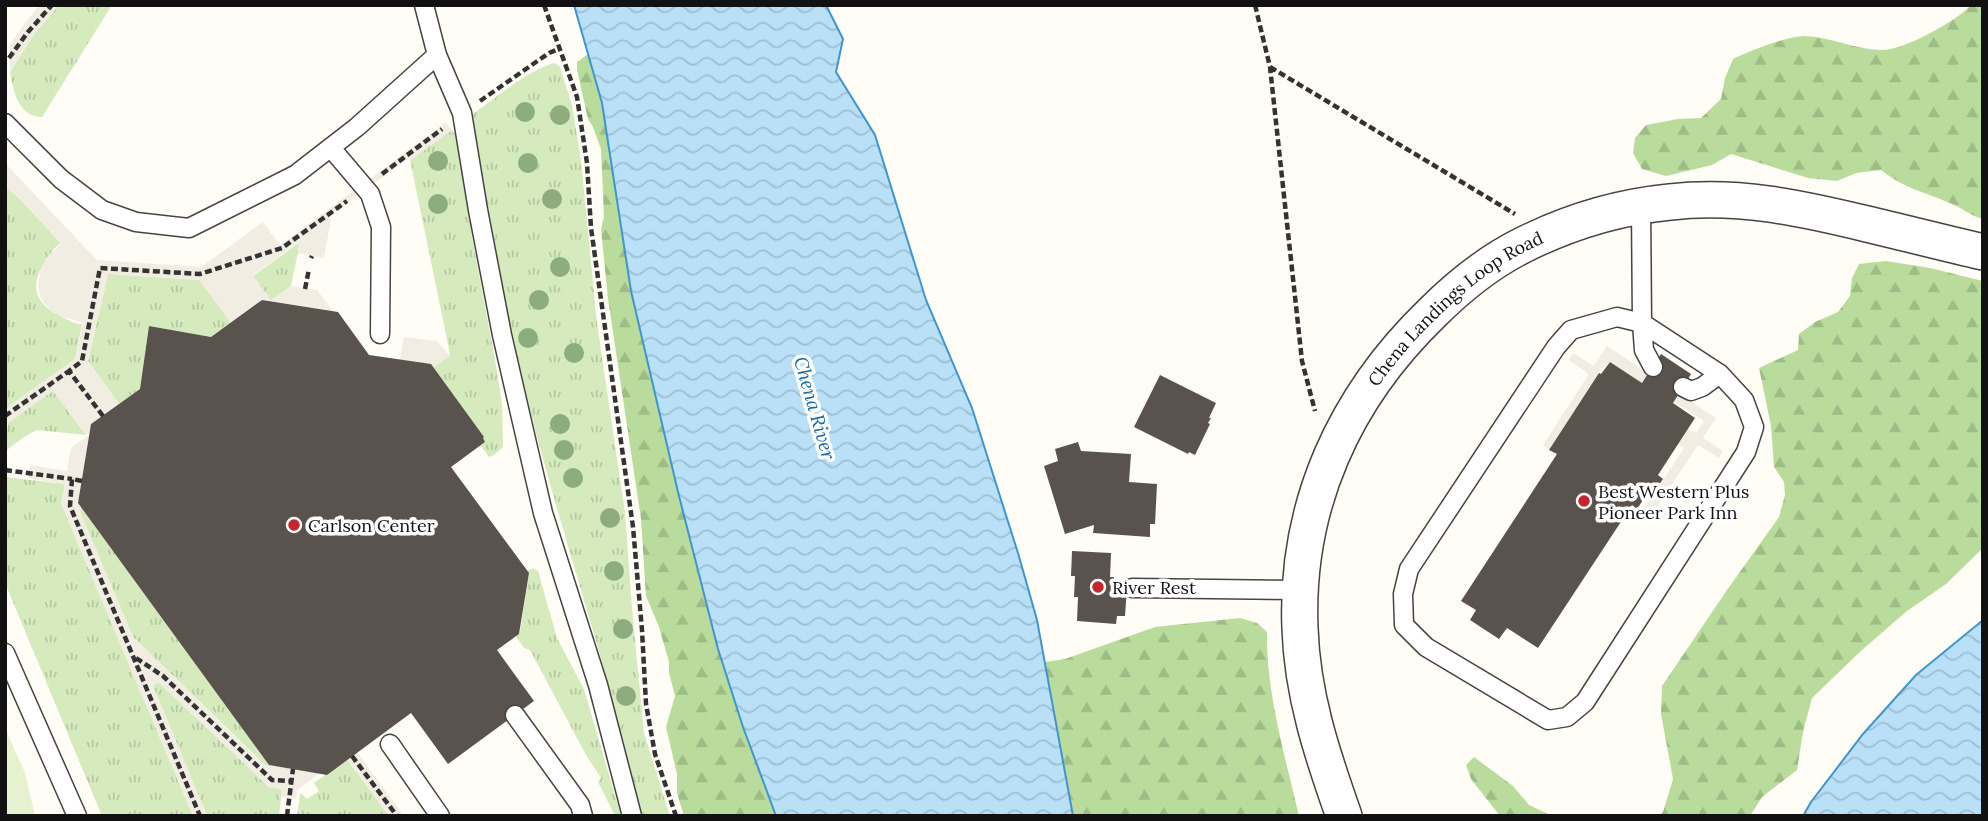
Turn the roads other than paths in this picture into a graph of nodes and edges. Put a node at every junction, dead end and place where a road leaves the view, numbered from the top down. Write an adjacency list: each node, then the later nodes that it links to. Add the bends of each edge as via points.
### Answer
1 (424, 5): 2 (lane)
2 (437, 55): 4 (lane); 20 (lane, via 462,113 502,335 542,513 598,685)
3 (5, 123): 4 (lane, via 61,179 102,210 136,222 188,228 295,175)
4 (331, 148): 8 (lane, via 370,194 381,227)
5 (1641, 206): 6 (street, Chena Landings Loop Road, via 1732,200 1774,204); 7 (lane); 13 (street, Chena Landings Loop Road, via 1573,223 1522,245 1450,295 1397,348 1340,435 1312,516)
6 (1983, 252)
7 (1642, 323): 9 (lane, via 1644,351); 10 (lane); 10 (lane, via 1617,317 1572,330 1556,348 1409,569 1403,594 1404,625 1426,647 1548,720 1567,717 1585,702 1746,452 1754,427 1744,400)
8 (380, 334)
9 (1653, 367)
10 (1720, 374): 11 (lane, via 1702,387 1690,391)
11 (1683, 387)
12 (1132, 587): 13 (lane)
13 (1301, 590): 21 (street, Chena Landings Loop Road, via 1299,625 1308,701)
14 (5, 653): 17 (lane)
15 (515, 715): 19 (lane, via 580,805)
16 (390, 744): 18 (lane)
17 (77, 816)
18 (440, 816)
19 (583, 816)
20 (632, 816)
21 (1344, 816)

